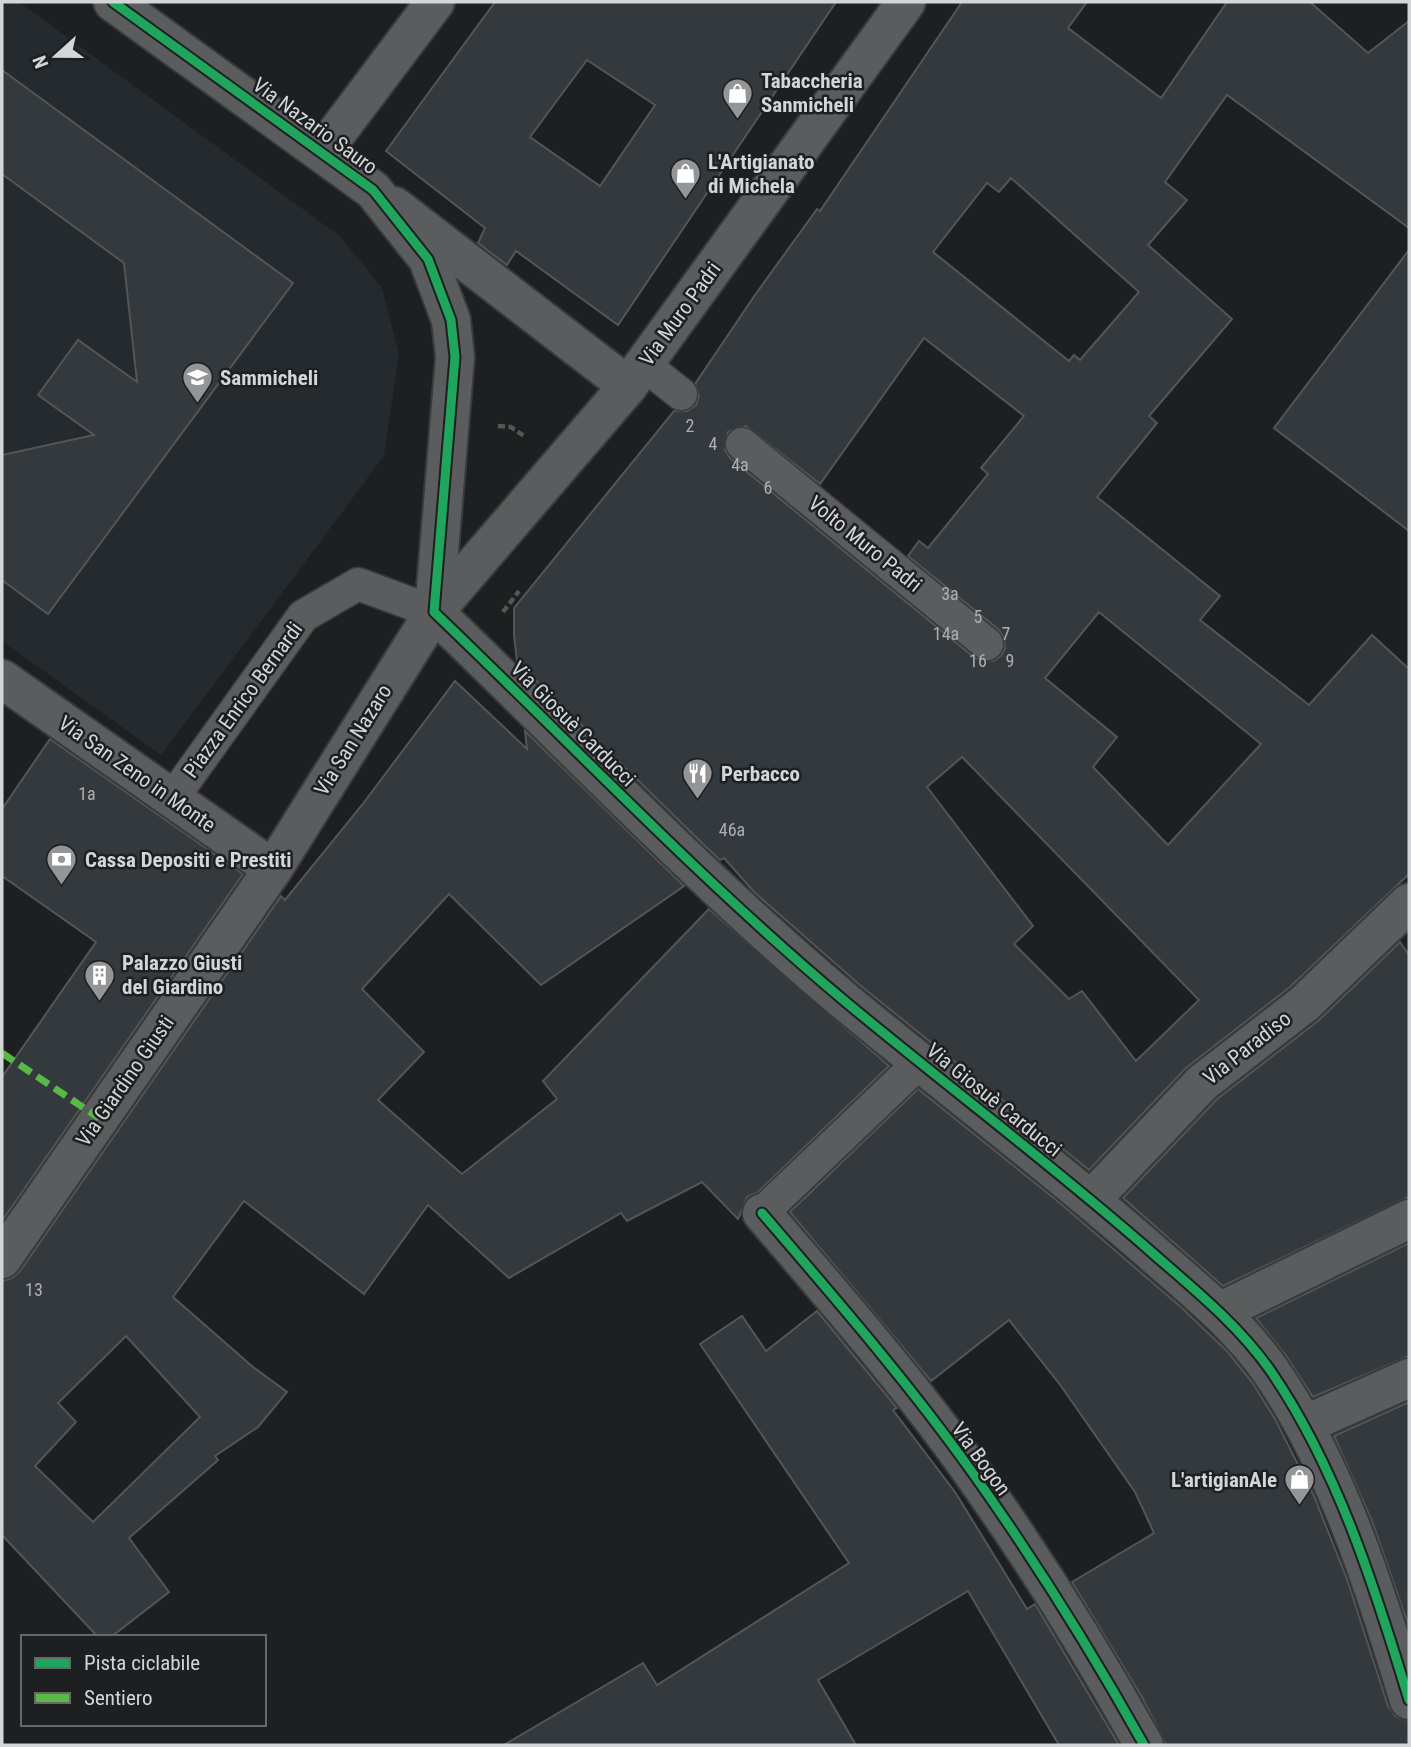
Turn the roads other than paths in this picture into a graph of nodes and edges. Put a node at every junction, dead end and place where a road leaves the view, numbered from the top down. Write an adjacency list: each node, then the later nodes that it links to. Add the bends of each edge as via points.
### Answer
1 (113, 2): 4 (street, Via Nazario Sauro)
2 (435, 2): 4 (street)
3 (906, 2): 6 (street, Via Muro Padri)
4 (323, 151): 5 (street, Via Nazario Sauro)
5 (373, 190): 6 (street, Via Nazario Sauro); 9 (street, Via Nazario Sauro, via 428,259 452,320 451,425)
6 (636, 375): 7 (lane); 9 (street, Via Muro Padri)
7 (681, 394)
8 (742, 444): 10 (lane, Volto Muro Padri)
9 (434, 612): 12 (lane, Piazza Enrico Bernardi, via 358,584 303,617); 13 (street, Via San Nazaro); 15 (street, Via Giosuè Carducci, via 650,824 813,974)
10 (987, 644)
11 (2, 679): 12 (street, Via San Zeno in Monte)
12 (172, 799): 13 (street, Via San Zeno in Monte)
13 (273, 869): 19 (street, Via Giardino Giusti)
14 (1409, 903): 16 (street, Via Paradiso, via 1304,1004 1202,1083)
15 (919, 1063): 16 (street, Via Giosuè Carducci); 17 (lane, Via Bogon)
16 (1091, 1199): 20 (street, Via Giosuè Carducci)
17 (762, 1213): 24 (street, Via Bogon, via 971,1472 1111,1686)
18 (1409, 1219): 20 (street)
19 (2, 1259)
20 (1219, 1312): 22 (street, Via Giosuè Carducci, via 1269,1369)
21 (1409, 1378): 22 (street)
22 (1304, 1425): 23 (street, Via Giosuè Carducci, via 1350,1528)
23 (1409, 1700)
24 (1144, 1745)

